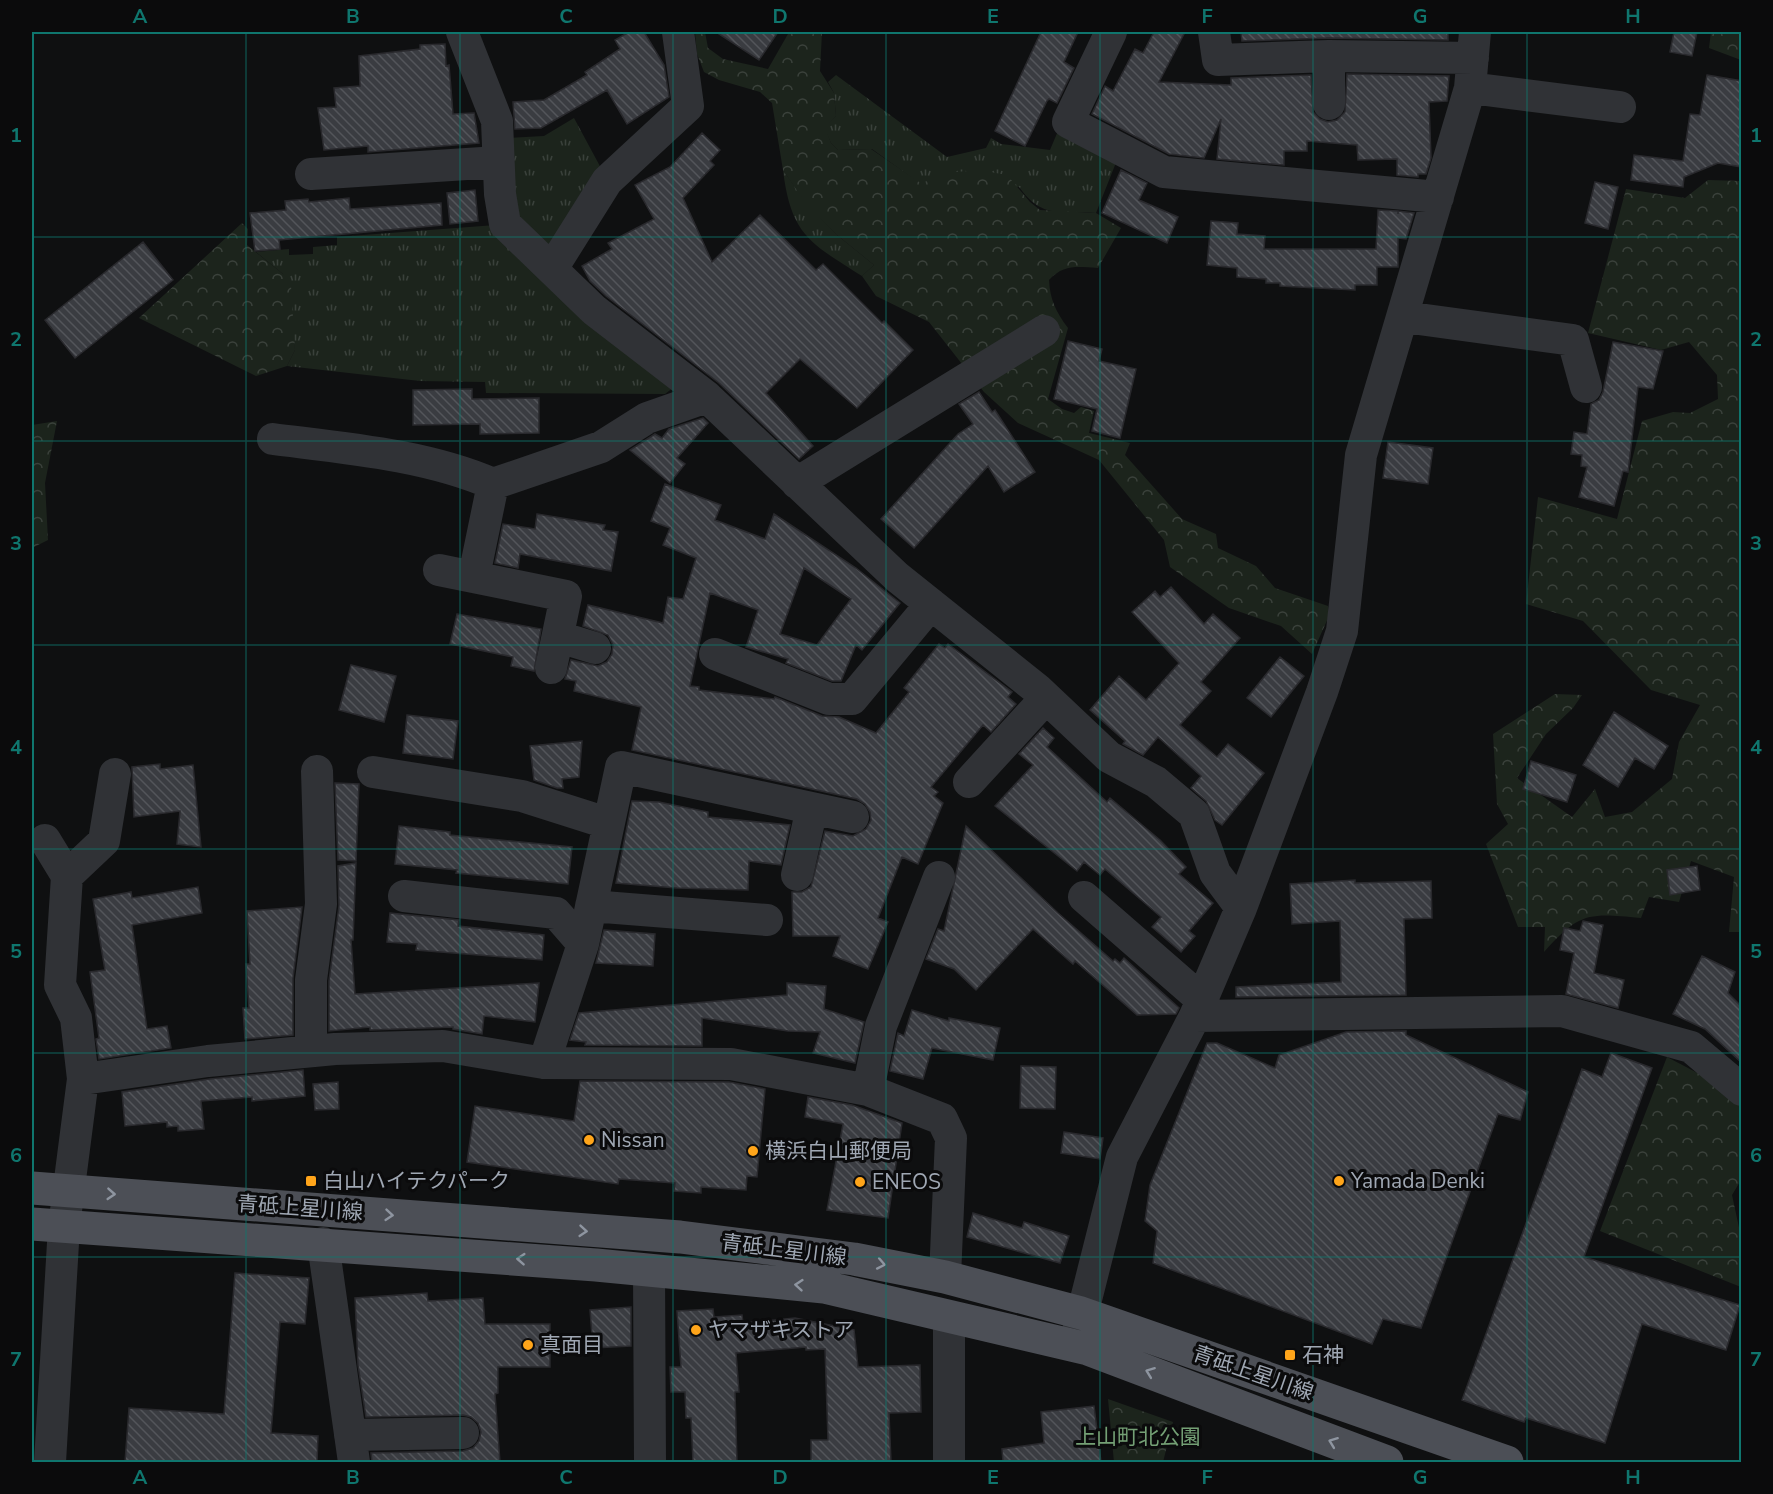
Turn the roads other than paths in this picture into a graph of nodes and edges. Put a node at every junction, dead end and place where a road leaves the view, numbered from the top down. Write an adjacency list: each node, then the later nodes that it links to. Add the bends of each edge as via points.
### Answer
1 (462, 32): 10 (street, via 497,121)
2 (678, 32): 13 (street, via 688,106 607,181)
3 (1111, 32): 12 (street, via 1068,122 1164,172)
4 (1214, 32): 6 (street, via 1218,60)
5 (1474, 45): 6 (street); 7 (street)
6 (1329, 56): 8 (street)
7 (1470, 88): 9 (street); 12 (street)
8 (1329, 104)
9 (1620, 107)
10 (498, 162): 11 (street); 13 (street, via 505,224)
11 (311, 174)
12 (1438, 196): 14 (street)
13 (553, 267): 17 (street, via 594,310)
14 (1404, 317): 16 (street, via 1573,340); 43 (street, via 1361,455 1342,631)
15 (1044, 331): 19 (street)
16 (1586, 387)
17 (706, 397): 19 (street); 20 (street, via 648,418 601,447)
18 (273, 440): 20 (street, via 348,449 464,471)
19 (797, 483): 23 (street)
20 (493, 484): 22 (street)
21 (439, 570): 22 (street)
22 (474, 576): 24 (street, via 566,596)
23 (931, 604): 26 (street, via 852,699 829,699); 28 (street)
24 (559, 638): 25 (street); 27 (street)
25 (596, 648)
26 (716, 654)
27 (551, 668)
28 (1046, 698): 32 (street); 43 (street, via 1109,757 1156,783 1194,813 1215,873)
29 (317, 771): 47 (street, via 321,904 311,980)
30 (373, 772): 35 (street, via 522,796)
31 (116, 774): 38 (street, via 104,841)
32 (984, 776)
33 (812, 808): 34 (street); 35 (street, via 621,767); 37 (street)
34 (854, 817)
35 (607, 823): 42 (street)
36 (45, 840): 38 (street)
37 (797, 875)
38 (67, 876): 49 (street, via 60,985 76,1018)
39 (939, 877): 50 (street, via 881,1026)
40 (404, 896): 45 (street, via 556,913)
41 (1084, 897): 46 (street)
42 (591, 906): 44 (street); 45 (street)
43 (1241, 908): 46 (street)
44 (767, 920)
45 (583, 944): 48 (street)
46 (1198, 1008): 51 (street, via 1562,1011 1691,1047); 59 (street, via 1122,1156)
47 (311, 1051): 48 (street, via 443,1046); 49 (street)
48 (544, 1063): 50 (street, via 731,1064)
49 (83, 1079): 53 (street)
50 (868, 1090): 58 (street, via 942,1119 951,1138)
51 (1742, 1090)
52 (32, 1188): 53 (main road, 青砥上星川線)
53 (67, 1191): 55 (street); 58 (main road, 青砥上星川線, one-way to 58, via 680,1237 854,1259)
54 (32, 1224): 55 (main road, 青砥上星川線)
55 (64, 1226): 56 (main road, 青砥上星川線); 64 (street)
56 (322, 1244): 57 (main road, 青砥上星川線, one-way to 56); 63 (street)
57 (649, 1271): 60 (main road, 青砥上星川線, one-way to 57, via 824,1287); 65 (street)
58 (945, 1277): 59 (main road, 青砥上星川線)
59 (1081, 1313): 61 (street); 68 (main road, 青砥上星川線)
60 (949, 1317): 61 (main road, 青砥上星川線); 66 (street)
61 (1075, 1346): 67 (main road, 青砥上星川線, one-way to 61)
62 (463, 1433): 63 (street)
63 (352, 1449)
64 (50, 1462)
65 (650, 1462)
66 (949, 1462)
67 (1387, 1462)
68 (1507, 1462)

